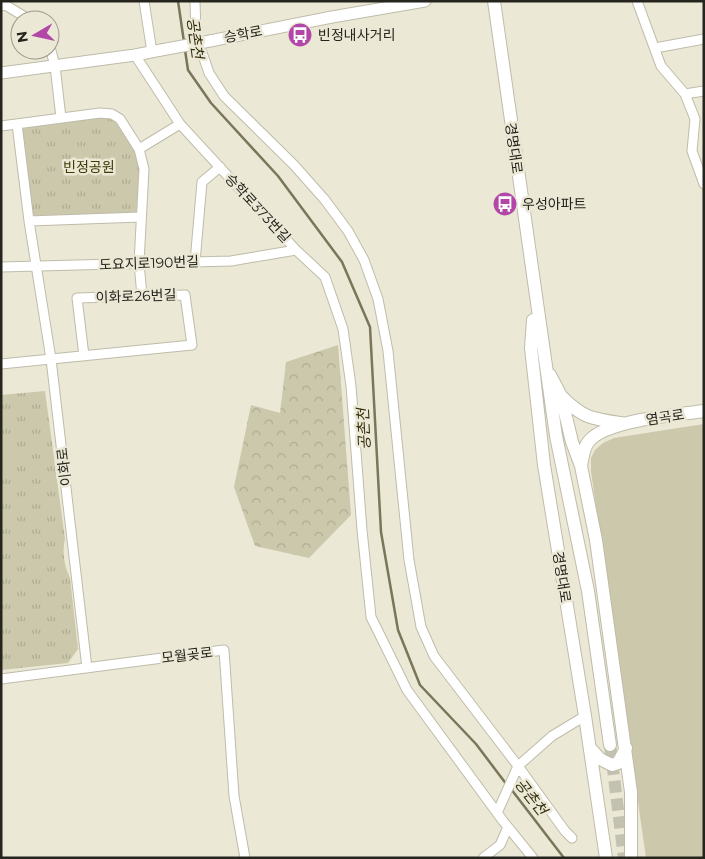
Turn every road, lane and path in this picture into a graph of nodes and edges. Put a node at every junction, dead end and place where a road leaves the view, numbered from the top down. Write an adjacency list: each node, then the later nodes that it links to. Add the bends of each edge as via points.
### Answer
1 (144, 1): 8 (street)
2 (195, 1): 45 (street, via 196,35 214,81 224,96 325,200 364,260 378,299 388,351 409,560 421,627 434,656)
3 (425, 1): 8 (street, 승학로, bridge)
4 (494, 1): 29 (main road, 경명대로)
5 (640, 2): 7 (street)
6 (704, 39): 7 (street)
7 (655, 48): 14 (street, via 661,66)
8 (157, 51): 9 (street, 승학로)
9 (135, 55): 11 (street, 승학로); 17 (street, 승학로373번길)
10 (53, 60): 11 (street)
11 (55, 66): 12 (street, 승학로); 15 (street)
12 (1, 73)
13 (704, 91): 14 (street)
14 (685, 94): 21 (street, via 695,119 692,151)
15 (61, 118): 16 (street); 19 (street, via 112,114 120,119)
16 (17, 124): 18 (street); 23 (street, 이화로)
17 (180, 124): 19 (street); 20 (street, 승학로373번길)
18 (1, 126)
19 (139, 148): 22 (street, via 144,170)
20 (220, 167): 24 (street, 승학로373번길); 25 (street, 승학로373번길, via 202,182)
21 (704, 184)
22 (141, 217): 23 (street); 26 (street)
23 (29, 221): 27 (street, 이화로)
24 (296, 250): 25 (street, 도요지로190번길, via 230,261); 47 (street, 승학로373번길, via 325,277 343,329 371,617 407,690)
25 (195, 262): 26 (street, 도요지로190번길)
26 (139, 263): 27 (street, 도요지로190번길); 30 (street)
27 (37, 266): 28 (street, 도요지로190번길); 32 (street, 이화로)
28 (1, 267)
29 (534, 295): 34 (main road, 경명대로); 41 (main road, 경명대로, via 531,348 544,465)
30 (142, 296): 31 (street, 이화로26번길, via 77,298); 31 (street, 이화로26번길, via 185,295 192,345)
31 (84, 356): 32 (street, 이화로26번길)
32 (51, 359): 33 (street, 이화로26번길); 39 (street, 이화로)
33 (1, 364)
34 (545, 364): 35 (main road, 경명대로); 42 (main road, 경명대로, via 556,436 588,591)
35 (561, 396): 37 (main road, 염곡로, via 575,411 593,419); 38 (main road, 경명대로)
36 (704, 411): 37 (main road, 염곡로)
37 (626, 423): 38 (main road, 염곡로, via 591,439 585,446)
38 (581, 466): 44 (main road, 경명대로, via 596,540)
39 (87, 668): 40 (street, 모월곶로); 50 (street, 모월곶로, via 224,650 234,796)
40 (1, 678)
41 (586, 716): 43 (main road, 경명대로); 45 (street, via 552,736)
42 (610, 745)
43 (590, 748): 44 (main road, via 612,766 618,763); 53 (main road, 경명대로)
44 (626, 748): 46 (main road, 경명대로)
45 (518, 768): 47 (street); 49 (street)
46 (631, 792): 54 (main road, 경명대로); 55 (main road)
47 (498, 809): 48 (street, 승학로373번길)
48 (508, 827): 51 (street, via 500,845); 52 (street, 승학로373번길)
49 (572, 838)
50 (245, 858)
51 (483, 858)
52 (533, 858)
53 (606, 858)
54 (631, 858)
55 (640, 858)

